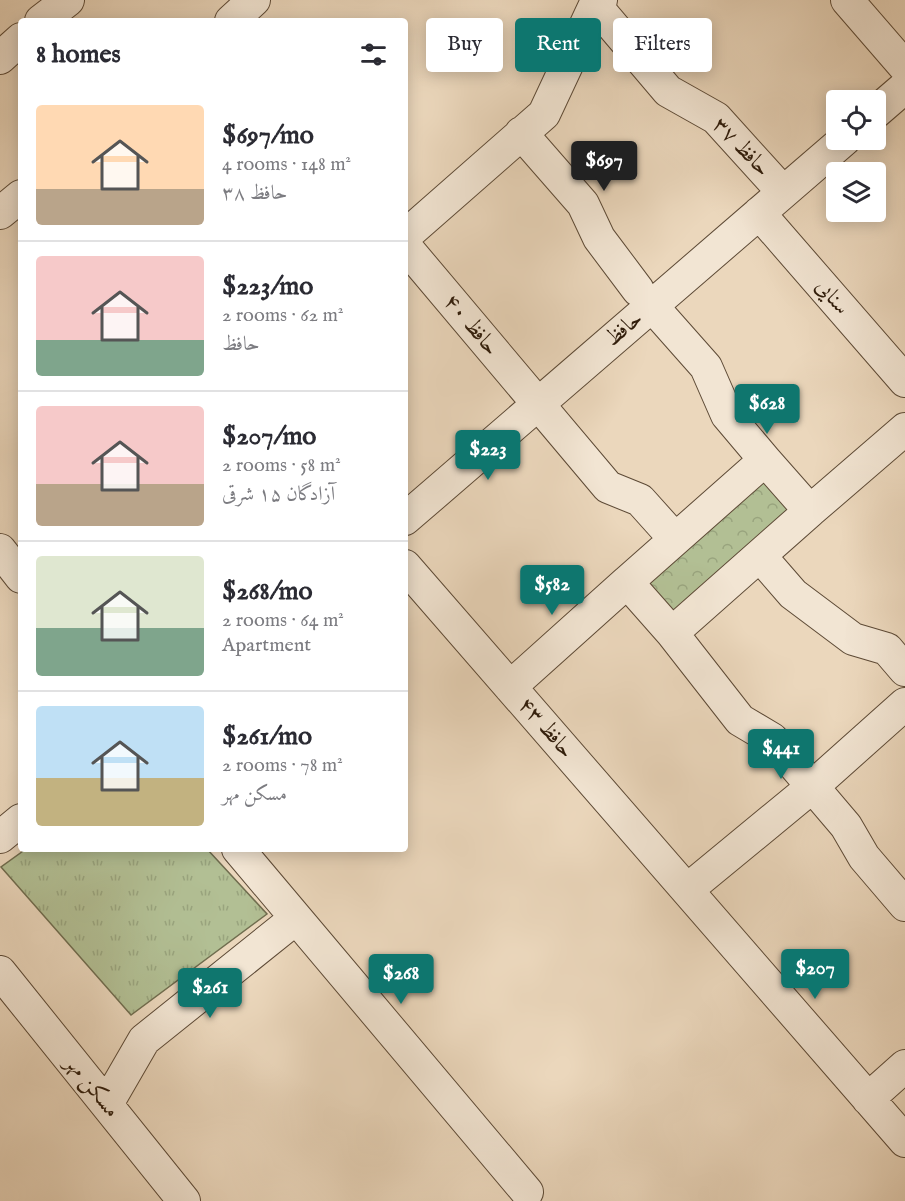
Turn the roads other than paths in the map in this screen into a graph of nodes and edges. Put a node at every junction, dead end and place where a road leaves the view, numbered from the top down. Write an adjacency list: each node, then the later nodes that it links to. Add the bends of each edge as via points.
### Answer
1 (37, 0): 6 (street)
2 (68, 0): 7 (street)
3 (254, 0): 8 (street)
4 (847, 0): 11 (street)
5 (598, 3): 14 (street, via 544,114); 16 (street, حافظ ۳۷, via 668,91 716,118)
6 (35, 18)
7 (45, 18)
8 (234, 18)
9 (18, 42): 10 (street)
10 (0, 58)
11 (905, 67)
12 (905, 87): 13 (street)
13 (886, 103)
14 (521, 134): 20 (street); 22 (street, via 583,204 598,238)
15 (832, 150): 16 (street, حافظ)
16 (783, 192): 19 (street, حافظ)
17 (18, 198): 18 (street)
18 (0, 213)
19 (759, 213): 22 (street, حافظ); 23 (street, سنایی)
20 (408, 233)
21 (408, 250): 24 (street, حافظ ۴۰)
22 (645, 298): 24 (street, حافظ); 26 (street, via 706,368 727,415)
23 (905, 381)
24 (538, 405): 28 (street, حافظ); 29 (street, حافظ ۴۰, via 608,487 640,500)
25 (905, 429): 27 (street)
26 (765, 460): 27 (street); 29 (street)
27 (810, 511): 31 (street)
28 (408, 516)
29 (675, 539): 34 (street)
30 (0, 550): 33 (street)
31 (760, 556): 35 (street); 36 (street, via 793,594 853,639 887,649)
32 (408, 569): 37 (street, حافظ ۴۳)
33 (18, 573)
34 (627, 582): 35 (street); 37 (street)
35 (672, 633): 39 (street, via 740,720 772,739)
36 (905, 670)
37 (510, 687): 43 (street, حافظ ۴۳)
38 (905, 704): 39 (street)
39 (812, 787): 43 (street); 44 (street)
40 (18, 822): 41 (street)
41 (0, 837)
42 (240, 852): 45 (street)
43 (687, 890): 48 (street, حافظ ۴۳)
44 (905, 904)
45 (295, 919): 49 (street, via 144,1040); 51 (street)
46 (1, 974): 49 (street, مسکن مهر)
47 (905, 1066): 48 (street)
48 (868, 1099): 50 (street, حافظ ۴۳)
49 (107, 1104): 52 (street, مسکن مهر)
50 (905, 1142)
51 (527, 1191)
52 (184, 1201)

